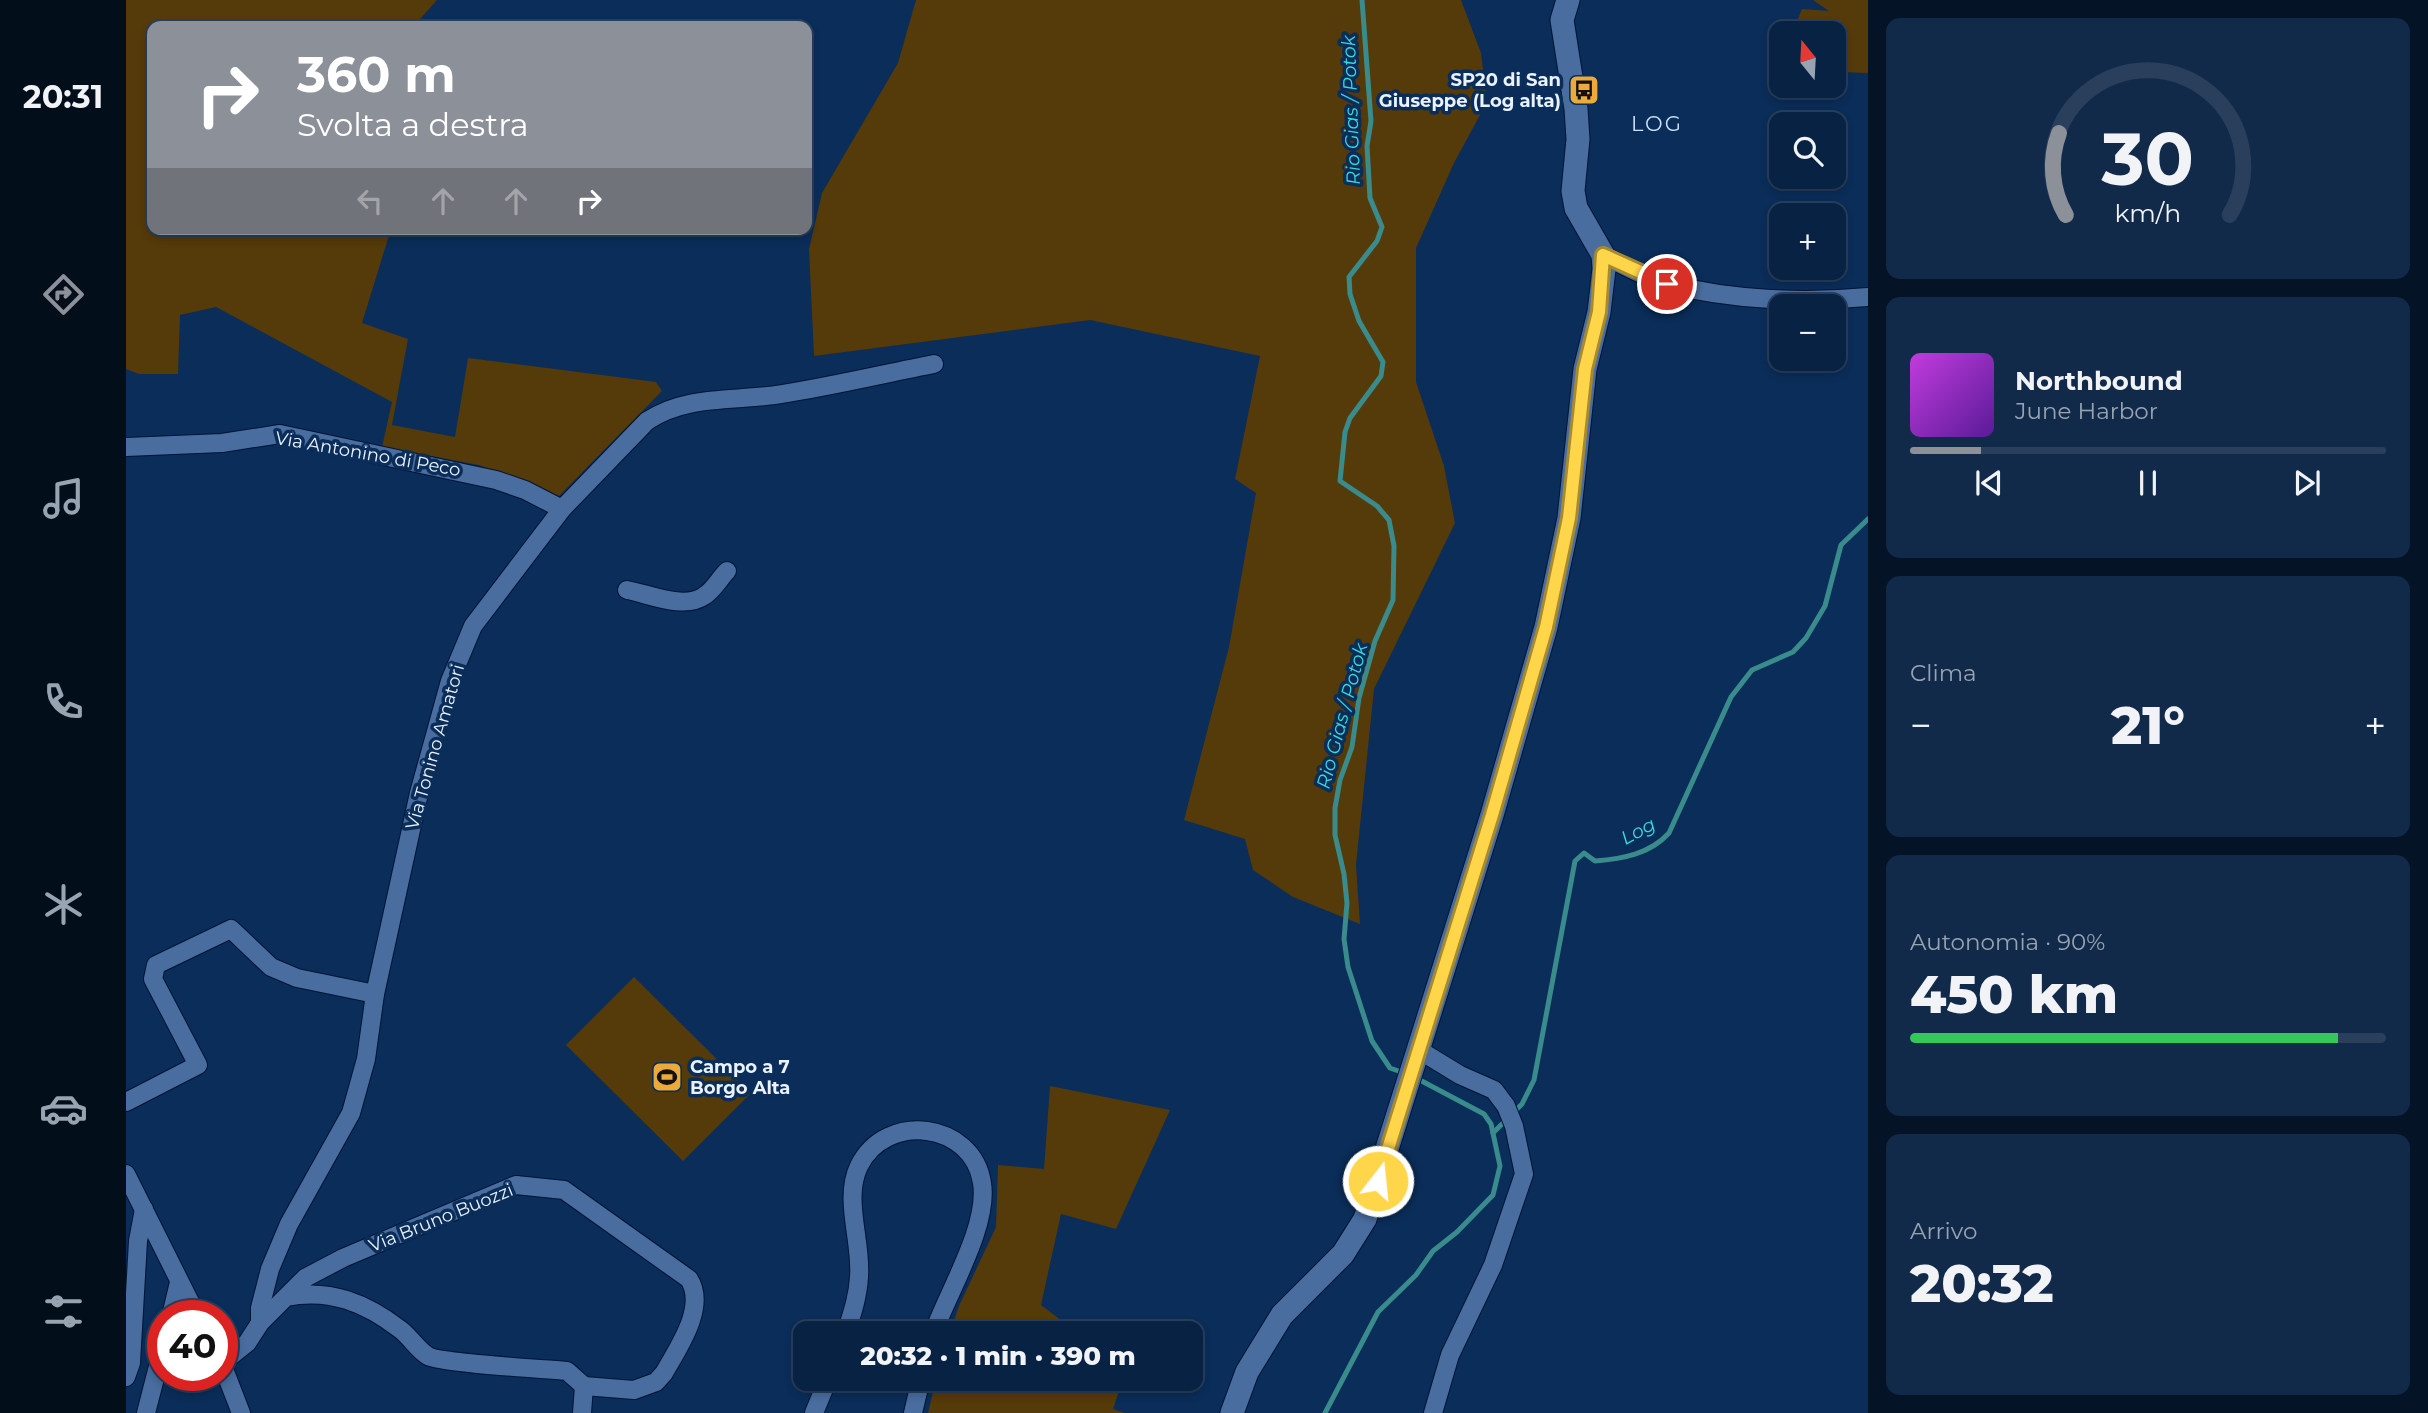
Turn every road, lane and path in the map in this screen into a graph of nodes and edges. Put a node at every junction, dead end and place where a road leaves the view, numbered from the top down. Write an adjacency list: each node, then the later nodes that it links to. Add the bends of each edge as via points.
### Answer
1 (1568, 0): 2 (street, via 1563,20 1577,124 1573,191 1576,208)
2 (1603, 255): 3 (street, via 1667,284 1713,292 1775,298); 10 (street, via 1569,518 1546,627)
3 (1868, 297)
4 (934, 364): 6 (street, Via Tonino Amatori, via 779,395 684,403 647,421)
5 (126, 447): 6 (street, Via Antonino di Peco, via 280,435 496,480)
6 (562, 509): 9 (street, Via Tonino Amatori, via 473,626 450,681 419,793)
7 (727, 571): 8 (street, via 711,591 695,601)
8 (627, 590)
9 (375, 994): 11 (street, via 297,978 271,967 231,929 156,965 153,979 198,1065); 20 (street, Via Tonino Amatori, via 366,1059 351,1113 289,1224 270,1269)
10 (1419, 1050): 33 (street, via 1365,1219 1343,1254 1282,1315 1248,1372); 34 (street, via 1494,1090 1514,1126 1524,1174 1493,1265 1450,1355)
11 (126, 1102)
12 (126, 1174): 13 (street)
13 (144, 1209): 14 (street); 22 (street)
14 (179, 1282): 16 (street); 17 (street)
15 (286, 1297): 20 (street, Via Bruno Buozzi); 23 (street, via 329,1294 355,1302 402,1331 429,1357 567,1371); 23 (street, Via Bruno Buozzi, via 305,1278 343,1258 516,1185 564,1190 689,1279 696,1297 671,1360 656,1382 634,1390)
16 (175, 1300)
17 (189, 1300)
18 (848, 1321): 19 (street, via 859,1278 852,1194 860,1166 890,1134 910,1129 936,1132 961,1143 976,1162 983,1184 982,1211)
19 (938, 1321)
20 (260, 1323): 21 (street, Via Bruno Buozzi)
21 (238, 1350)
22 (126, 1377)
23 (584, 1386): 30 (street)
24 (152, 1391): 28 (street)
25 (233, 1391): 29 (street)
26 (823, 1391): 31 (street)
27 (918, 1391): 32 (street)
28 (146, 1413)
29 (241, 1413)
30 (582, 1413)
31 (814, 1413)
32 (913, 1413)
33 (1232, 1413)
34 (1433, 1413)

